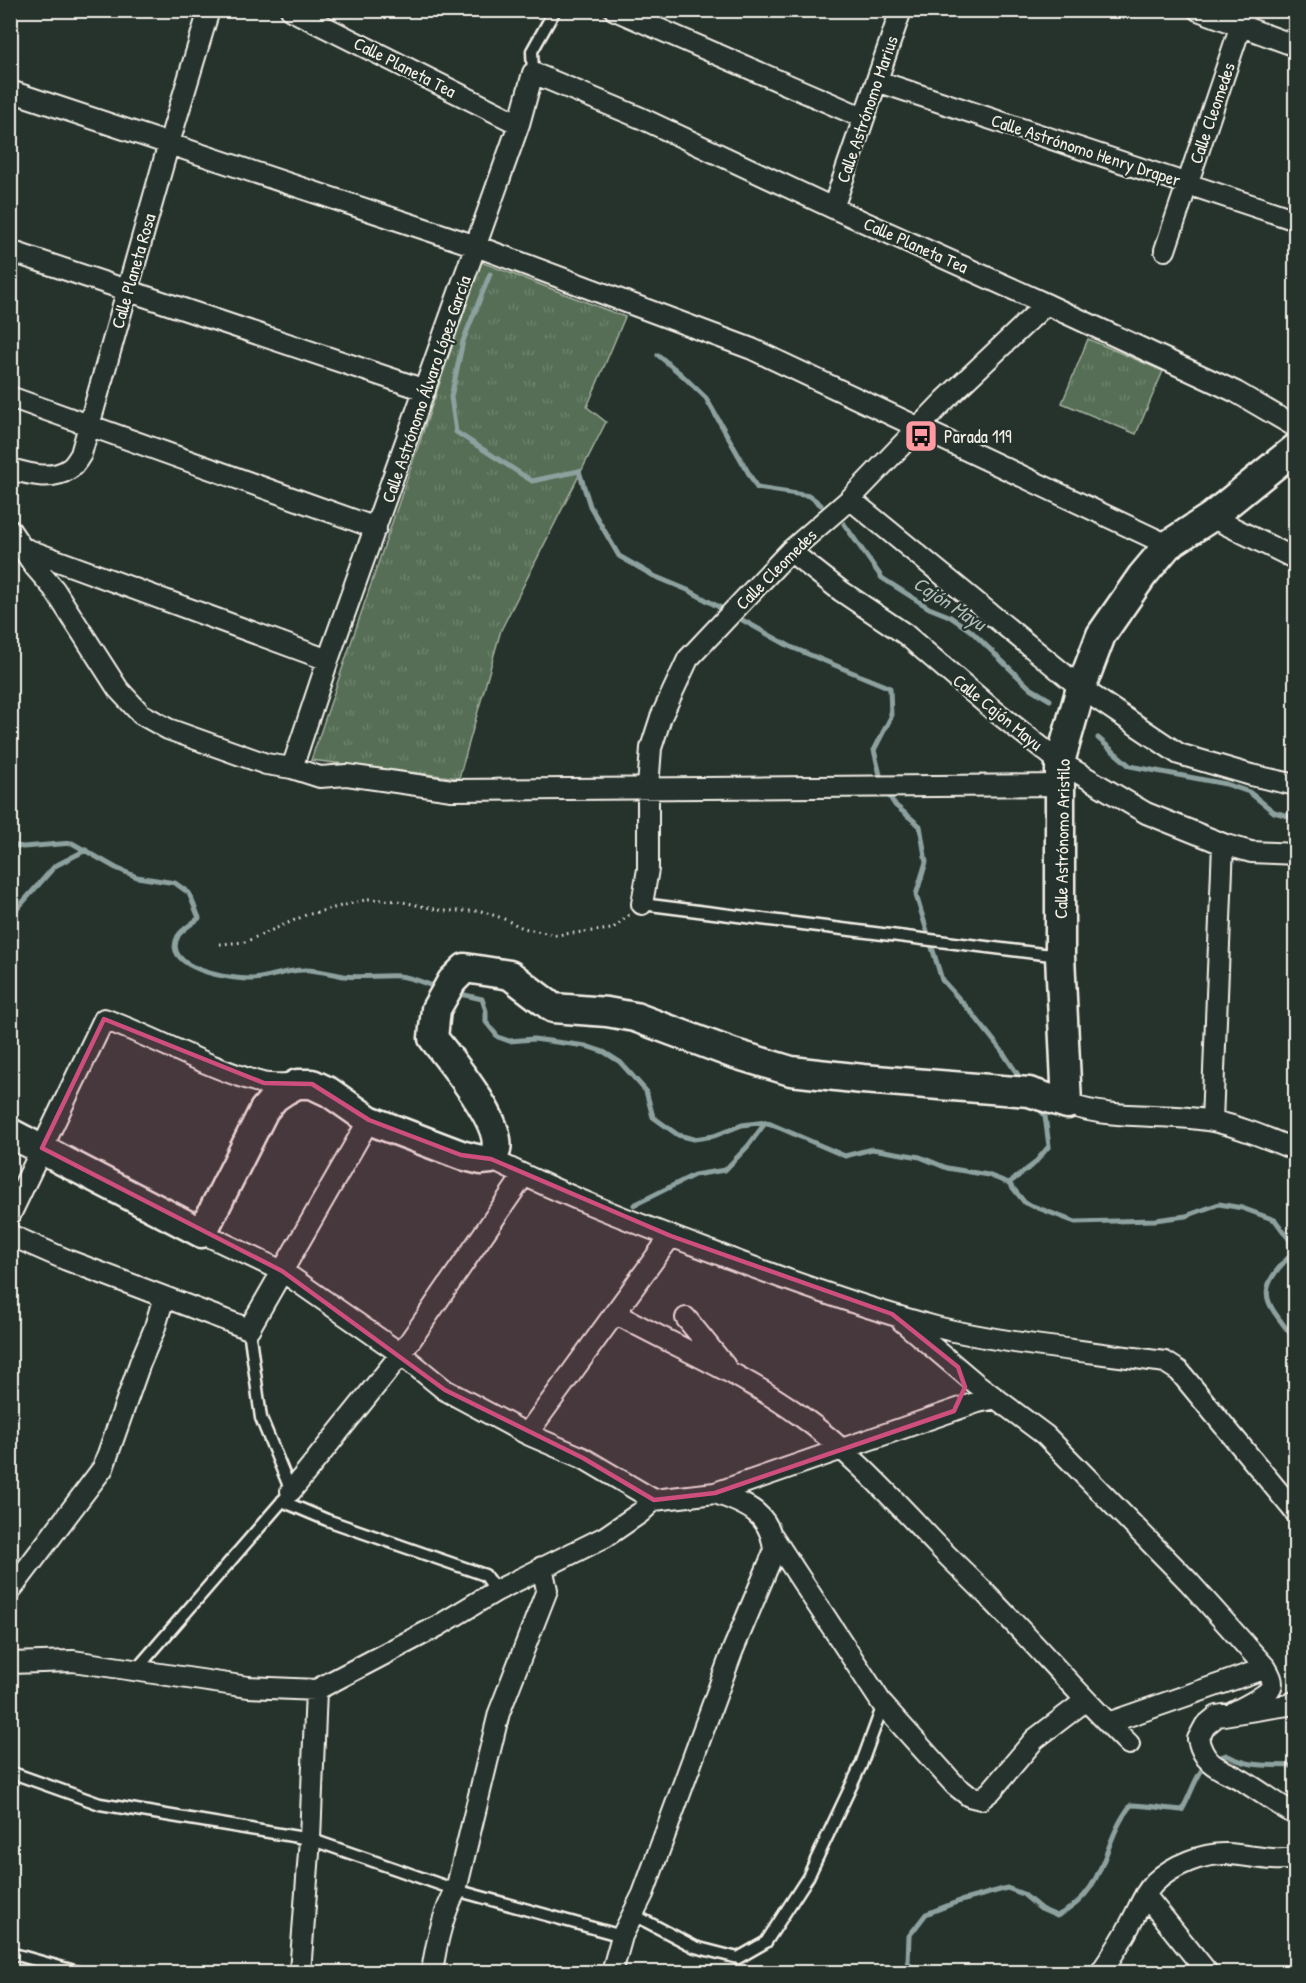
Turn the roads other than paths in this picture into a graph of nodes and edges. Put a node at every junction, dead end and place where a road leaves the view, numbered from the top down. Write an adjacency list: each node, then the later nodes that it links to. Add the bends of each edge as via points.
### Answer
1 (209, 10): 14 (street, Calle Planeta Rosa)
2 (291, 10): 13 (street, Calle Planeta Tea)
3 (555, 10): 9 (lane, Calle Astrónomo Álvaro López García, via 532,51)
4 (615, 10): 12 (street)
5 (902, 10): 10 (street, Calle Astrónomo Marius)
6 (1198, 10): 7 (street)
7 (1244, 18): 8 (street); 15 (street, Calle Cleomedes)
8 (1296, 46)
9 (533, 73): 13 (street, Calle Astrónomo Álvaro López García); 16 (street, Calle Planeta Tea, via 641,118)
10 (877, 81): 12 (street, Calle Astrónomo Marius); 15 (street, Calle Astrónomo Henry Draper)
11 (10, 91): 14 (street)
12 (864, 118): 16 (street, Calle Astrónomo Marius)
13 (519, 124): 18 (street, Calle Astrónomo Álvaro López García)
14 (169, 143): 18 (street); 21 (street, Calle Planeta Rosa)
15 (1188, 184): 17 (street, Calle Astrónomo Henry Draper); 19 (street, Calle Cleomedes)
16 (833, 208): 22 (street, Calle Planeta Tea)
17 (1296, 220)
18 (476, 246): 23 (street, Calle Astrónomo Álvaro López García); 27 (street, via 752,349)
19 (1166, 250)
20 (10, 251): 21 (street)
21 (127, 290): 23 (street); 25 (street, Calle Planeta Rosa)
22 (1046, 304): 26 (street, Calle Planeta Tea, via 1236,392); 27 (street, Calle Cleomedes)
23 (425, 390): 32 (street, Calle Astrónomo Álvaro López García)
24 (10, 397): 25 (street)
25 (90, 425): 29 (street, Calle Planeta Rosa, via 81,454 71,469 56,475 33,476); 32 (street)
26 (1296, 427)
27 (920, 428): 30 (street, Calle Cleomedes); 34 (street)
28 (1296, 448): 31 (street, Calle Astrónomo Aristilo)
29 (10, 469)
30 (850, 499): 36 (street, Calle Cleomedes); 39 (street)
31 (1211, 517): 34 (street, Calle Astrónomo Aristilo); 37 (street)
32 (376, 528): 38 (street, Calle Astrónomo Álvaro López García)
33 (10, 531): 35 (street)
34 (1168, 545): 39 (street, Calle Astrónomo Aristilo, via 1101,635)
35 (22, 548): 38 (street); 40 (street, via 54,589 118,689 141,714 168,729 255,760)
36 (790, 551): 41 (street, Calle Cajón Mayu, via 905,634); 43 (street, Calle Cleomedes, via 688,659 657,727)
37 (1296, 560)
38 (328, 660): 40 (street, Calle Astrónomo Álvaro López García)
39 (1082, 688): 41 (street, Calle Astrónomo Aristilo); 42 (street, via 1179,754)
40 (292, 768): 43 (street, via 320,777 347,775 452,790)
41 (1060, 774): 43 (street); 44 (street, Calle Cajón Mayu); 47 (street, Calle Astrónomo Aristilo)
42 (1296, 784)
43 (648, 787): 46 (street, Calle Cleomedes, via 648,869)
44 (1223, 844): 45 (street, Calle Cajón Mayu, via 1251,852); 51 (street)
45 (1296, 854)
46 (642, 904): 47 (lane)
47 (1060, 956): 49 (street, Calle Astrónomo Aristilo)
48 (297, 1084): 50 (street, via 312,1084 329,1092); 53 (street, via 264,1083 207,1064 104,1019); 58 (street, via 274,1097 264,1110)
49 (1067, 1104): 51 (street, via 1106,1113); 55 (street, via 1029,1092 790,1071 635,1017 553,1008 510,975 465,968 435,1009 433,1038 464,1077 488,1117 496,1137)
50 (369, 1120): 55 (street, via 461,1155); 61 (street)
51 (1212, 1121): 54 (street)
52 (10, 1133): 53 (street)
53 (42, 1148): 57 (street); 58 (street)
54 (1296, 1150)
55 (491, 1159): 56 (street)
56 (524, 1175): 60 (street); 67 (street)
57 (10, 1215)
58 (202, 1233): 61 (street)
59 (10, 1235): 62 (street)
60 (671, 1236): 63 (street); 64 (street)
61 (282, 1271): 66 (street); 67 (street)
62 (164, 1297): 66 (street); 80 (street, via 103,1468)
63 (615, 1313): 69 (street); 72 (street)
64 (892, 1314): 68 (street); 77 (street, via 938,1327 1022,1342 1165,1362 1179,1371)
65 (686, 1318): 69 (street)
66 (249, 1329): 75 (lane, via 261,1418)
67 (401, 1354): 72 (street, via 445,1390); 75 (street)
68 (958, 1367): 70 (street); 71 (street, via 965,1387 964,1398)
69 (729, 1371): 73 (street, via 798,1414)
70 (996, 1398): 71 (street); 83 (street, via 1045,1435)
71 (954, 1411): 73 (street)
72 (527, 1434): 76 (street, via 583,1458)
73 (842, 1449): 74 (street); 86 (street, via 988,1595)
74 (715, 1493): 76 (street); 78 (street, via 750,1507 766,1522)
75 (286, 1496): 81 (lane, via 327,1520 485,1575); 84 (lane)
76 (654, 1500): 79 (street, via 605,1537)
77 (1296, 1513)
78 (773, 1537): 88 (street); 98 (street, via 774,1552)
79 (542, 1567): 81 (street); 96 (street, via 547,1590 499,1713)
80 (10, 1591)
81 (496, 1591): 85 (street)
82 (10, 1663): 84 (street, via 73,1661)
83 (1266, 1668): 89 (street, via 1271,1686); 90 (street)
84 (135, 1671): 85 (street, via 248,1687)
85 (316, 1690): 94 (street)
86 (1085, 1701): 88 (street, via 1035,1739 981,1799 969,1796 955,1785); 90 (street)
87 (1296, 1701): 89 (street)
88 (883, 1705): 98 (lane, via 861,1765 808,1877 766,1942 738,1958 695,1947)
89 (1234, 1712): 93 (street, via 1217,1716 1205,1726 1198,1739 1202,1752 1222,1771)
90 (1108, 1723): 91 (street)
91 (1129, 1744)
92 (10, 1772): 94 (lane, via 100,1804)
93 (1296, 1815)
94 (310, 1839): 96 (lane); 102 (street)
95 (1296, 1858): 97 (street, via 1277,1861 1208,1855 1156,1881)
96 (456, 1890): 99 (lane); 103 (street, via 437,1942)
97 (1145, 1895): 105 (street); 106 (street)
98 (632, 1914): 99 (street)
99 (622, 1936): 104 (street)
100 (10, 1953): 101 (lane)
101 (78, 1972)
102 (300, 1972)
103 (432, 1972)
104 (612, 1972)
105 (1101, 1972)
106 (1206, 1972)

